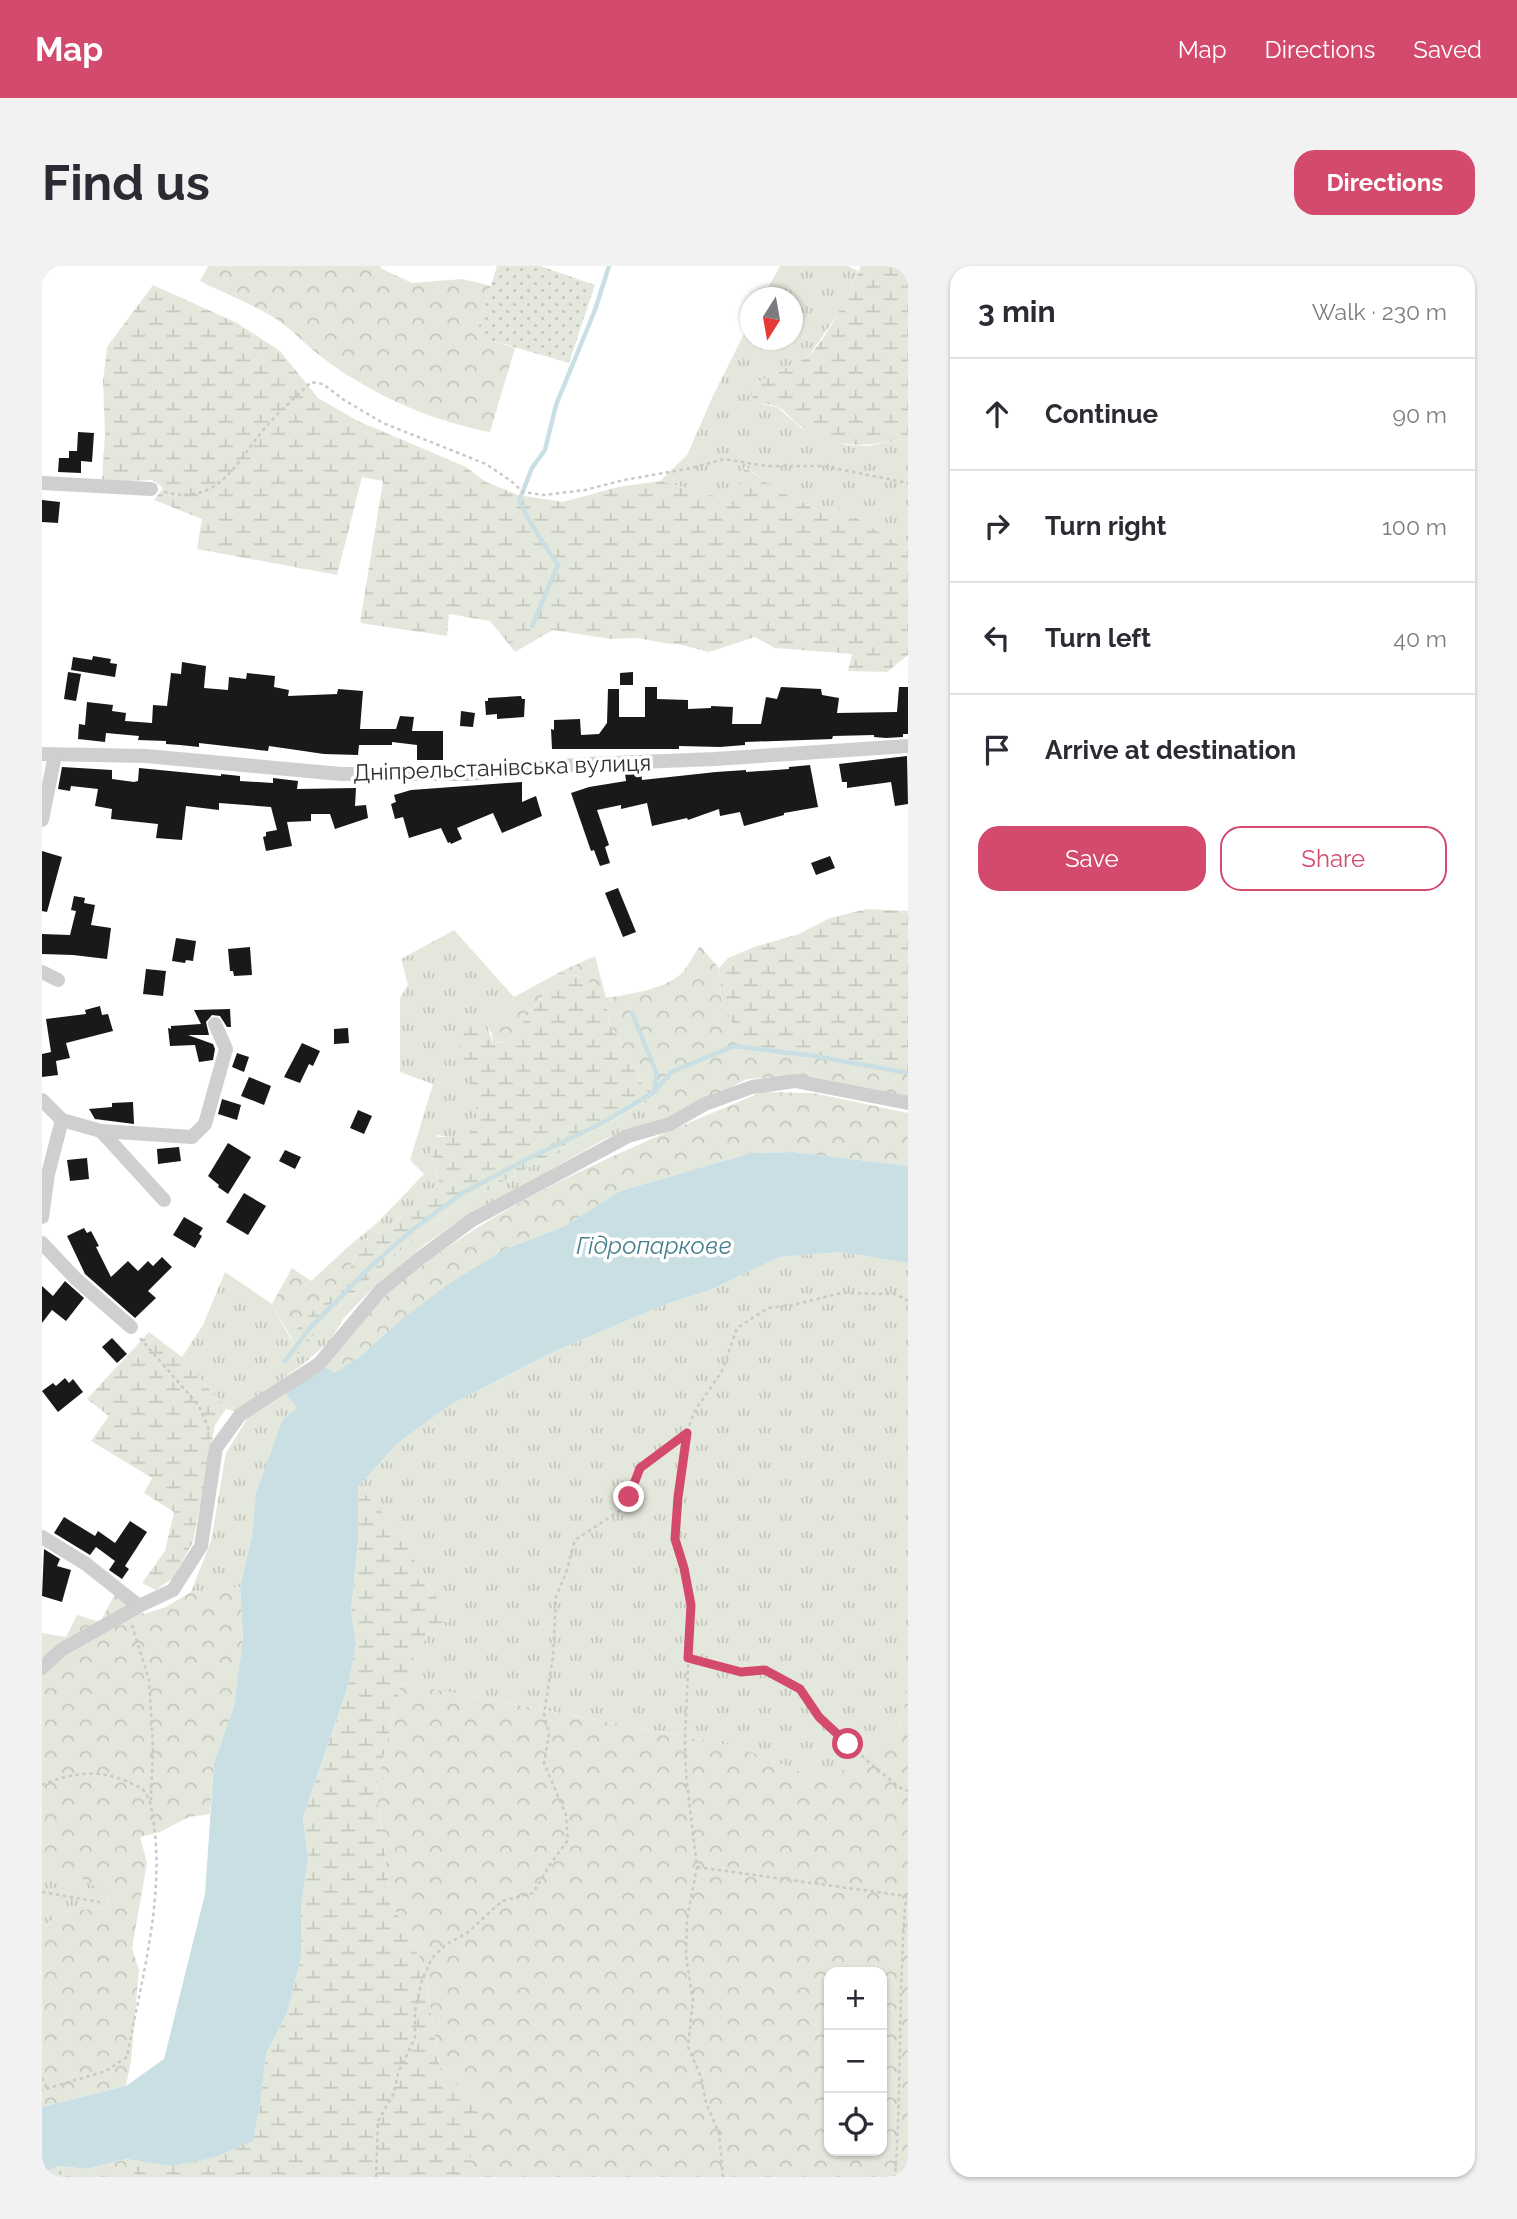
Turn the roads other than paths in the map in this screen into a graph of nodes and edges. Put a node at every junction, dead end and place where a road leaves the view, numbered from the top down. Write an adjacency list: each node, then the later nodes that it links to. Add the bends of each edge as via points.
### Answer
1 (42, 483): 2 (street)
2 (151, 489)
3 (908, 746): 4 (street, Дніпрельстанівська вулиця, via 466,774 341,774 146,756)
4 (49, 755): 5 (street)
5 (42, 820)
6 (42, 972): 7 (street)
7 (58, 980)
8 (215, 1024): 12 (street, via 226,1049 200,1131 192,1137)
9 (42, 1100): 11 (street)
10 (908, 1103): 18 (street, via 795,1081 752,1087 705,1104 670,1124 628,1136 472,1220 380,1291 318,1364 240,1415 216,1448 201,1546 173,1590)
11 (62, 1120): 12 (street); 14 (street)
12 (101, 1131): 13 (street)
13 (163, 1200)
14 (42, 1217)
15 (42, 1243): 16 (street)
16 (131, 1327)
17 (42, 1537): 18 (street, via 86,1564)
18 (134, 1610): 19 (street, via 61,1650)
19 (42, 1668)

